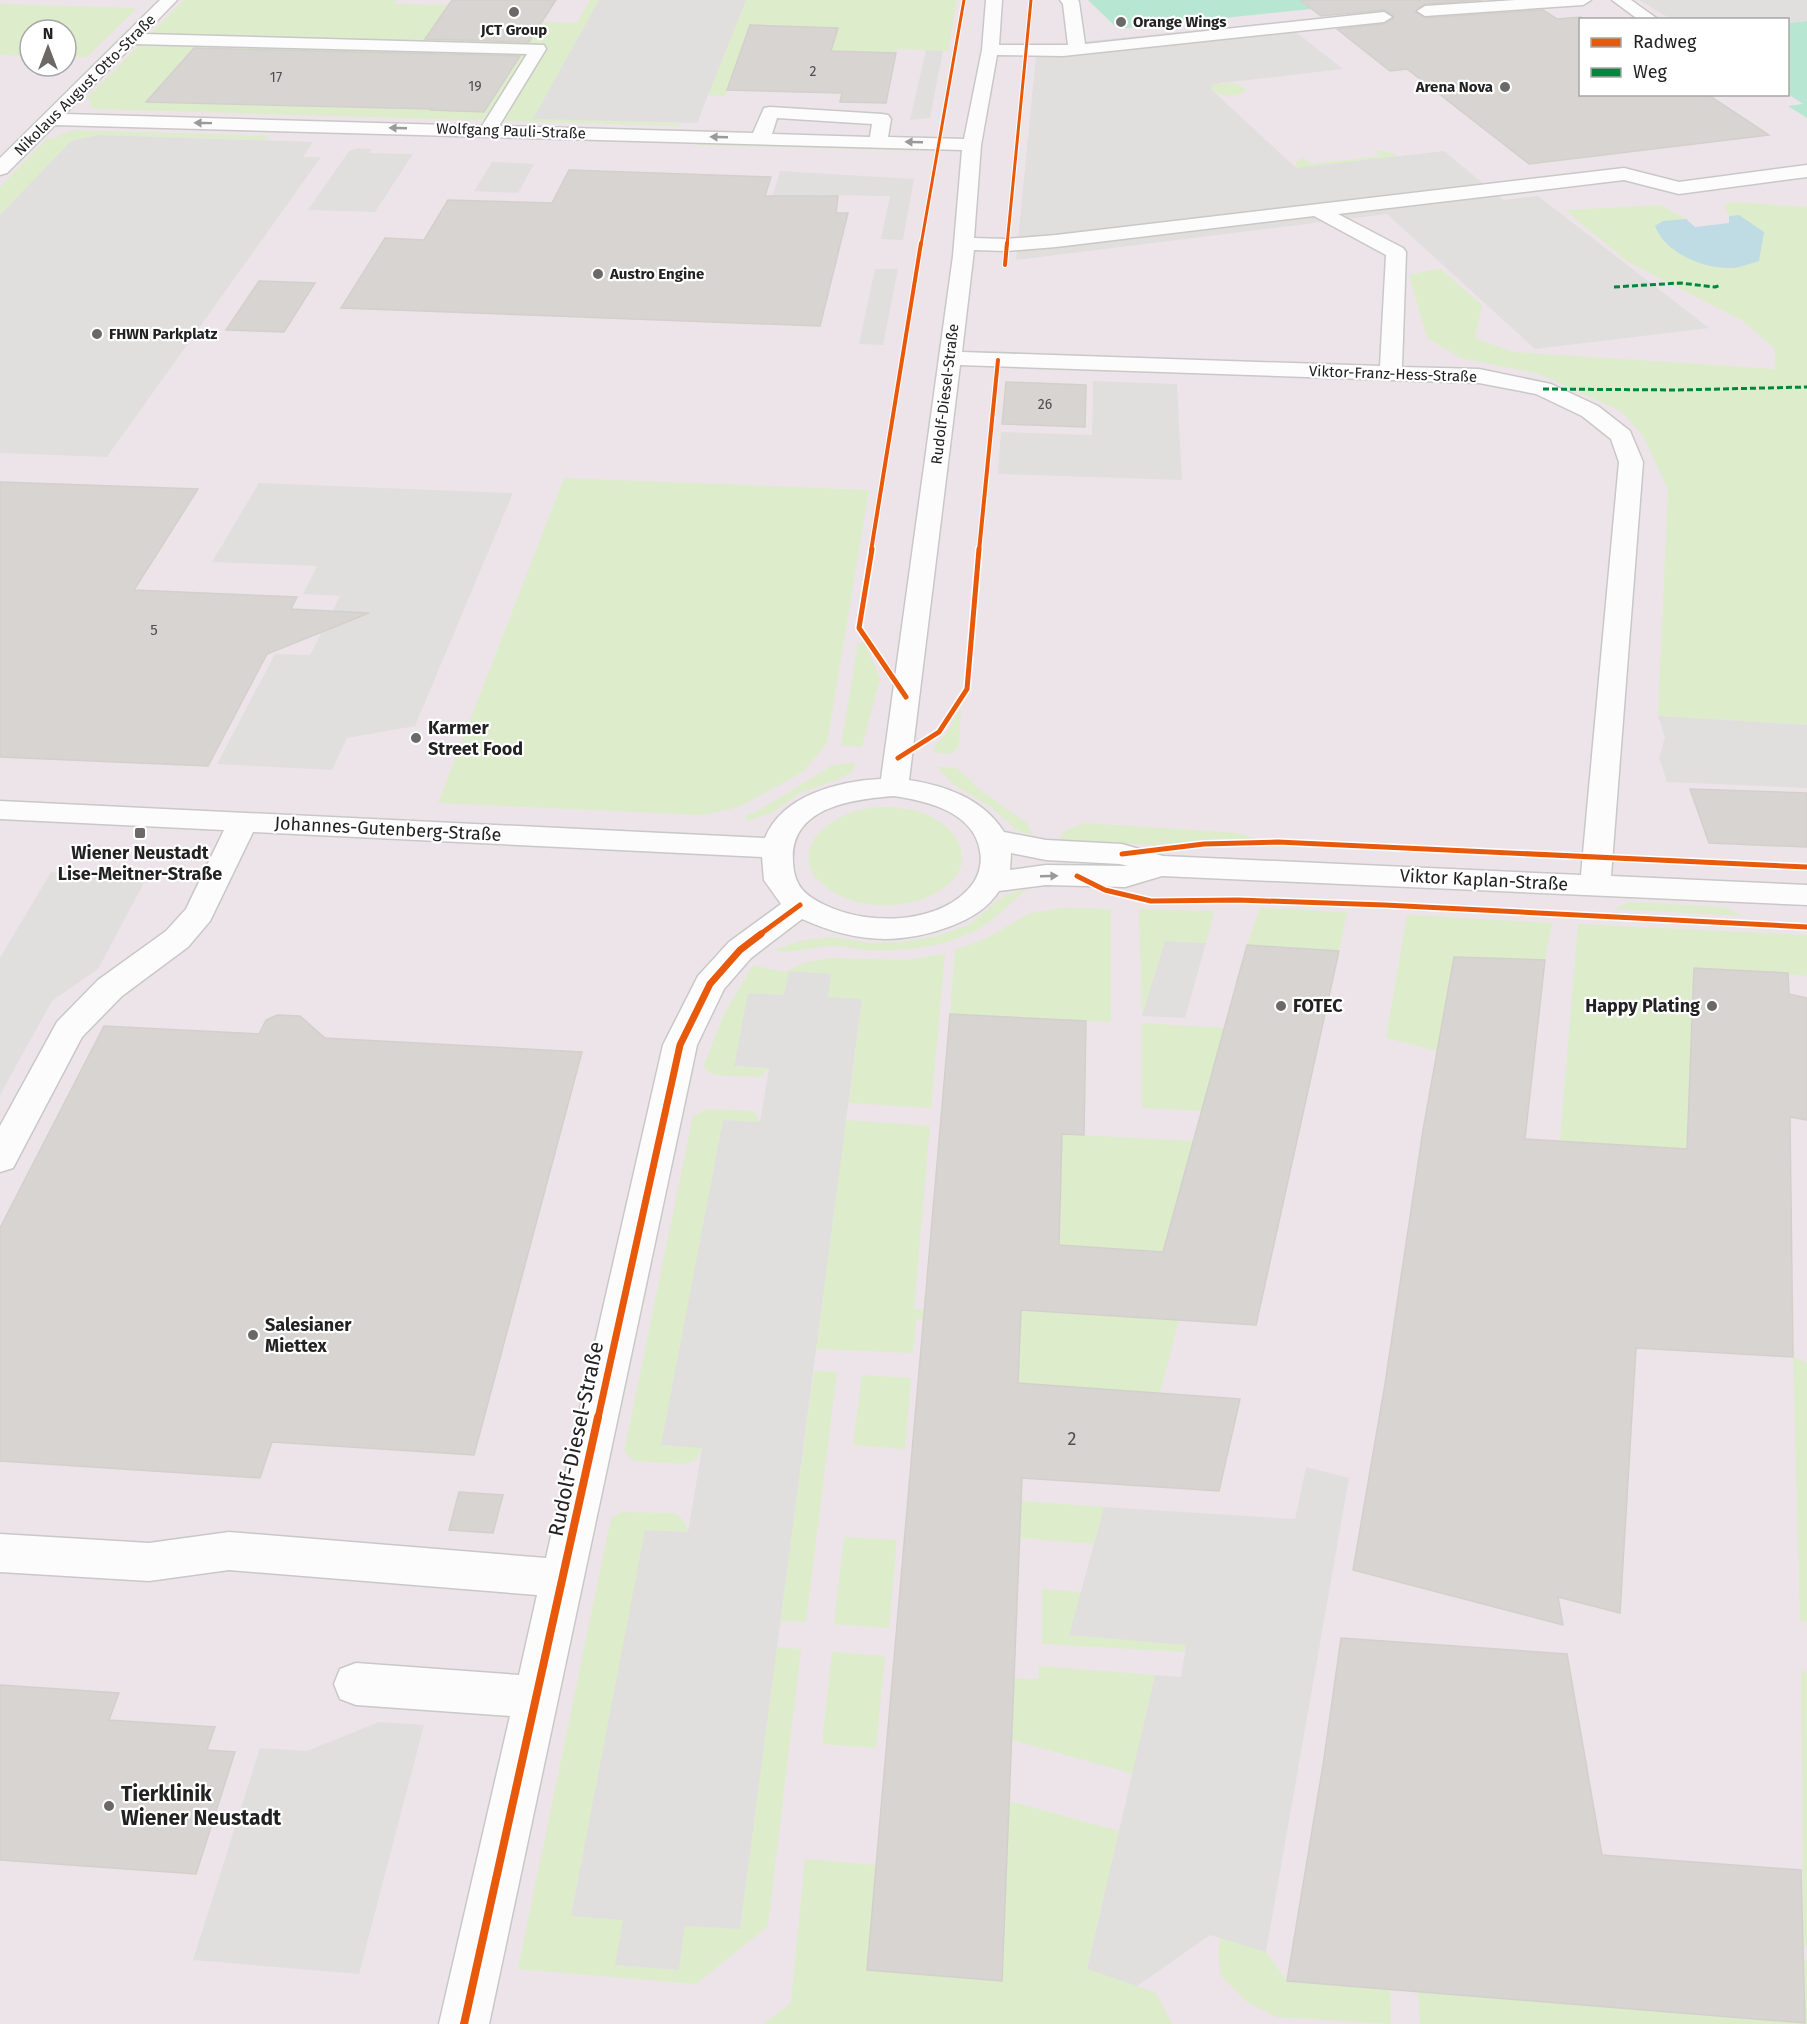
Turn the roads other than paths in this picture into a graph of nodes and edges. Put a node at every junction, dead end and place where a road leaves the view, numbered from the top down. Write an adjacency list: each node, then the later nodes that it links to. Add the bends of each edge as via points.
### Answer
1 (169, 0): 9 (street, Nikolaus August Otto-Straße)
2 (994, 0): 11 (street, Rudolf-Diesel-Straße)
3 (1068, 0): 10 (street)
4 (1583, 0): 6 (street)
5 (1620, 0): 8 (street)
6 (1425, 11)
7 (1384, 17): 10 (street)
8 (1648, 18)
9 (130, 39): 12 (street, Nikolaus August Otto-Straße); 14 (street, via 538,49)
10 (1077, 47): 11 (street, via 1063,51)
11 (990, 50): 17 (street, Rudolf-Diesel-Straße)
12 (51, 119): 13 (street, Wolfgang Pauli-Straße, one-way to 12); 19 (street, Nikolaus August Otto-Straße)
13 (465, 130): 14 (street, Wolfgang Pauli-Straße); 18 (street)
14 (488, 130): 15 (street, Wolfgang Pauli-Straße, one-way to 14)
15 (761, 138): 16 (street, Wolfgang Pauli-Straße); 16 (street, via 770,112 882,119)
16 (878, 141): 17 (street, Wolfgang Pauli-Straße, one-way to 16)
17 (972, 145): 22 (street, Rudolf-Diesel-Straße)
18 (451, 152)
19 (0, 169)
20 (1807, 171): 21 (street, via 1679,188 1624,174)
21 (1316, 210): 22 (street, via 1056,242); 24 (street, via 1396,252)
22 (964, 244): 23 (street, Rudolf-Diesel-Straße)
23 (950, 358): 24 (street, Viktor-Franz-Hess-Straße); 25 (street, Rudolf-Diesel-Straße)
24 (1391, 374): 31 (street, Viktor-Franz-Hess-Straße, via 1479,376 1543,389 1590,411 1622,436 1631,462)
25 (894, 787): 28 (street, via 854,790 813,805 786,826); 29 (street, via 930,793 959,805 982,822)
26 (0, 810): 27 (street, Johannes-Gutenberg-Straße)
27 (243, 822): 28 (street, Johannes-Gutenberg-Straße); 34 (street, via 199,914 177,939 110,988 69,1030)
28 (775, 848): 33 (street, via 780,882)
29 (994, 861): 30 (street, Viktor Kaplan-Straße, one-way to 30, via 1046,875 1125,877); 30 (street, Viktor Kaplan-Straße, via 1046,850 1122,854); 33 (street, via 970,905 934,922 889,930 838,923)
30 (1161, 867): 31 (street, Viktor Kaplan-Straße)
31 (1596, 885): 32 (street, Viktor Kaplan-Straße)
32 (1807, 895)
33 (800, 905): 36 (street, Rudolf-Diesel-Straße, via 740,950 710,984 680,1045)
34 (0, 1160)
35 (0, 1553): 36 (street, via 149,1562 229,1551)
36 (562, 1578): 38 (street, Rudolf-Diesel-Straße)
37 (356, 1684): 38 (street)
38 (536, 1697): 39 (street, Rudolf-Diesel-Straße)
39 (464, 2024)

